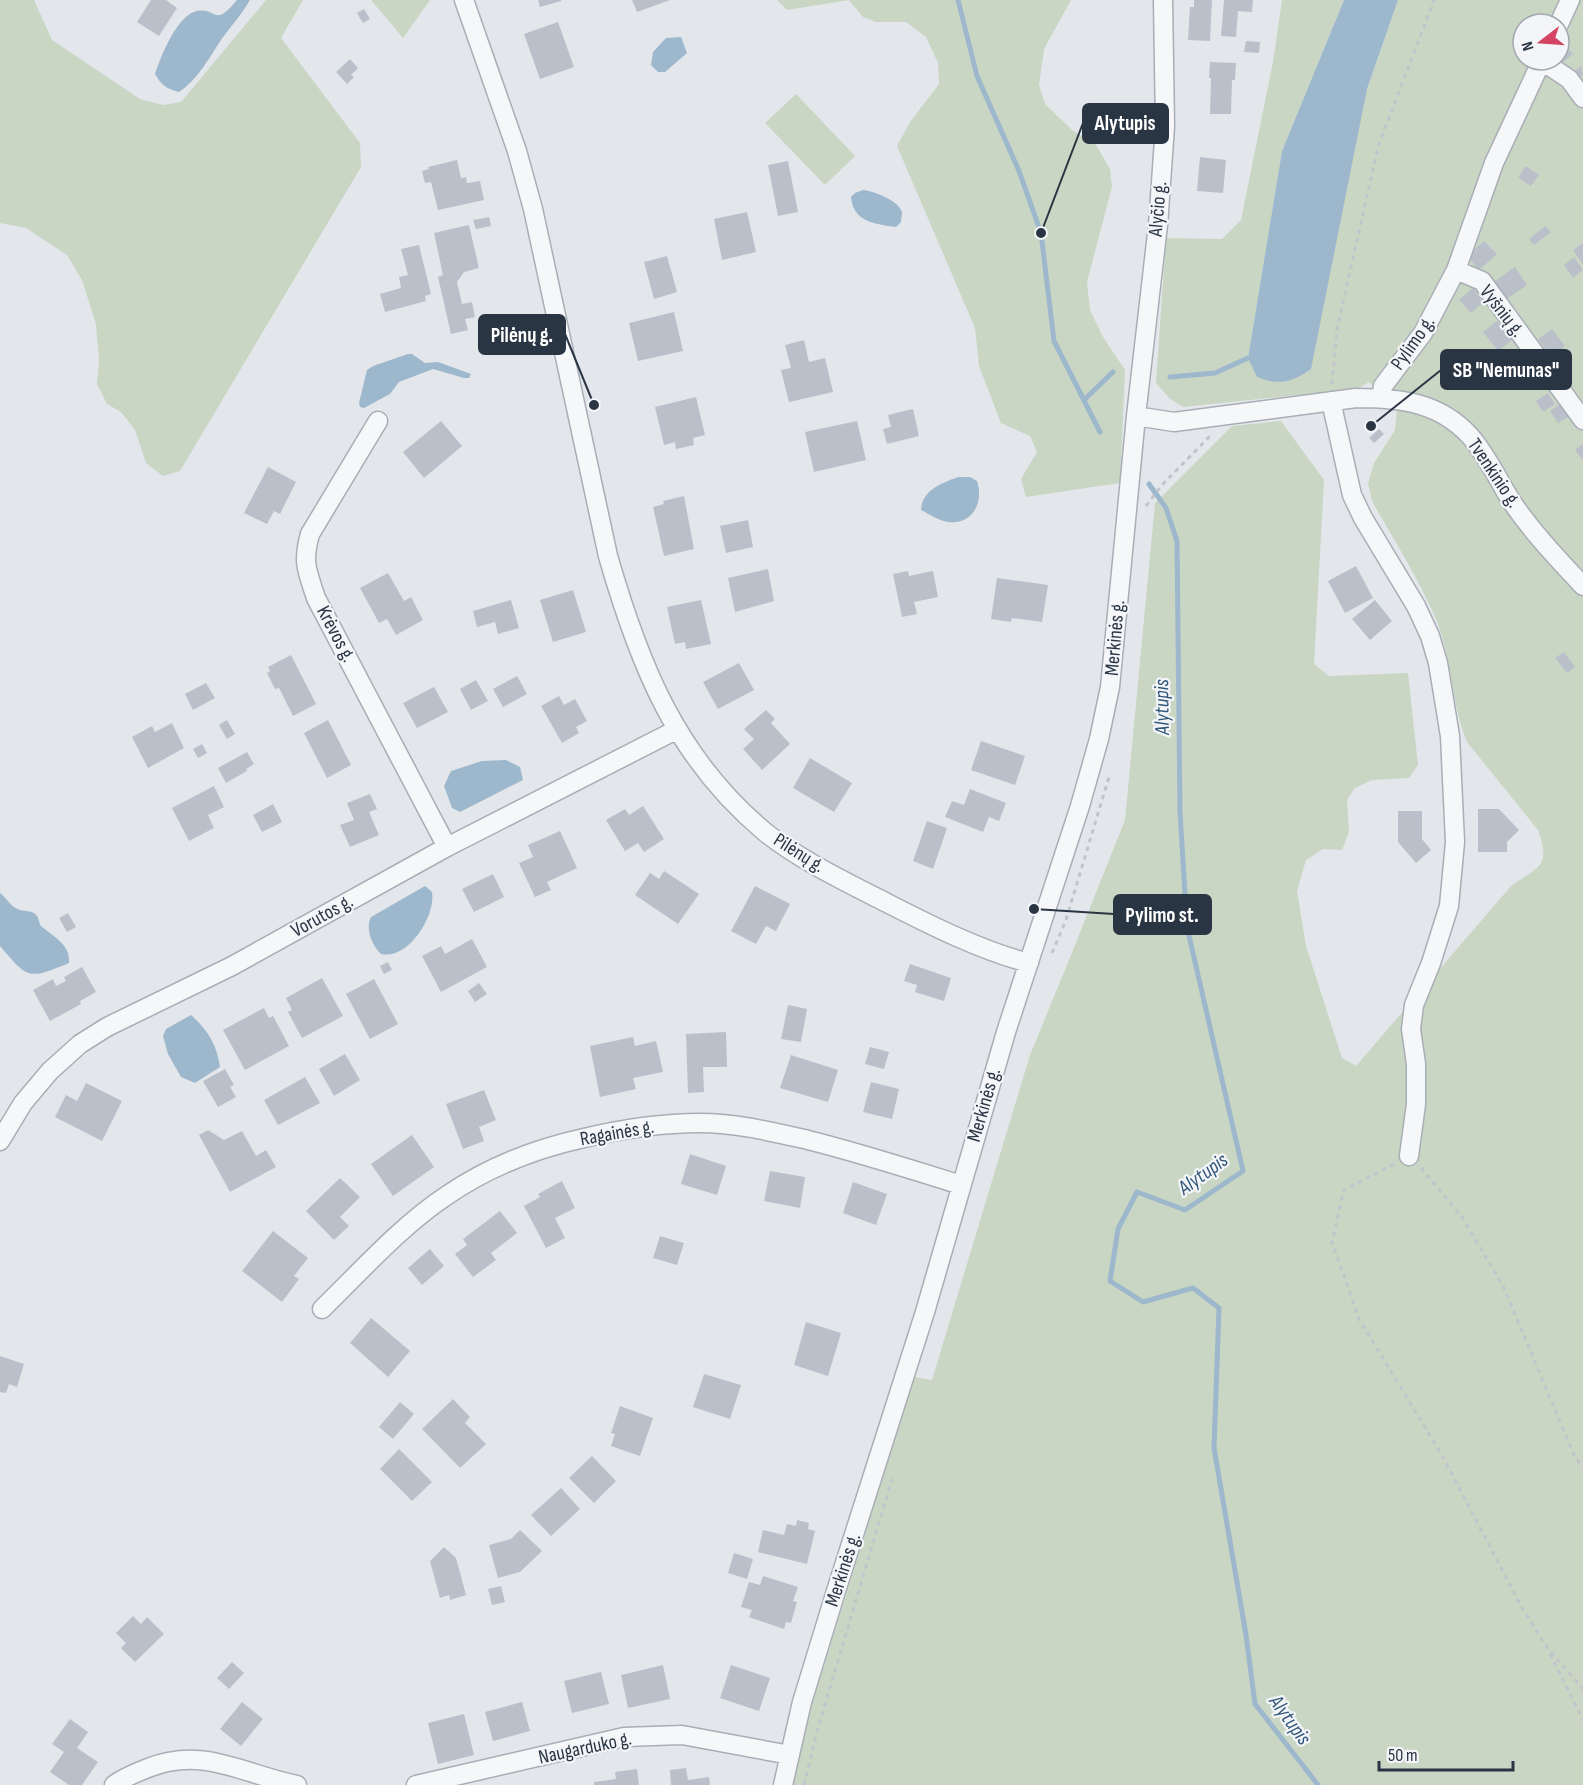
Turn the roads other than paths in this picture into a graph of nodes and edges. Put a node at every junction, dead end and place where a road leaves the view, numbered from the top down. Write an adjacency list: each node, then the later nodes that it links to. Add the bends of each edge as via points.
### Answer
1 (464, 0): 13 (street, Pilėnų g., via 533,209 608,556 646,670)
2 (1163, 0): 9 (street, Alyčio g., via 1165,126)
3 (1536, 72): 6 (street, Pylimo g., via 1494,163)
4 (1559, 72): 5 (street)
5 (1583, 98)
6 (1456, 270): 7 (street, Pylimo g., via 1423,333 1383,386); 10 (street, Vyšnių g., via 1482,281)
7 (1381, 398): 8 (street); 12 (street, Tvenkinio g., via 1432,408 1453,420 1471,437 1533,530)
8 (1331, 401): 9 (street, via 1174,422); 17 (street, via 1352,495 1431,636 1450,736 1455,842 1449,906 1414,1005 1411,1029 1416,1104)
9 (1136, 416): 15 (street, Merkinės g., via 1110,687 1093,762)
10 (1583, 420)
11 (378, 421): 14 (street, Krėvos g., via 310,534 305,553 307,571 316,598)
12 (1583, 586)
13 (676, 730): 14 (street, Vorutos g.); 15 (street, Pilėnų g., via 713,781 766,833 859,889 921,920)
14 (447, 847): 16 (street, Vorutos g., via 232,966 80,1044 23,1103)
15 (1029, 963): 18 (street, Merkinės g.)
16 (0, 1142)
17 (1409, 1156)
18 (961, 1185): 19 (street, Ragainės g., via 846,1150 735,1126 669,1124 621,1130 539,1150 475,1178 420,1216); 20 (street, Merkinės g., via 806,1691)
19 (322, 1309)
20 (790, 1755): 23 (street, Naugarduko g., via 682,1736 624,1737); 24 (street, Merkinės g.)
21 (114, 1785): 22 (street, via 161,1763 191,1758 227,1764)
22 (297, 1785)
23 (416, 1785)
24 (783, 1785)

